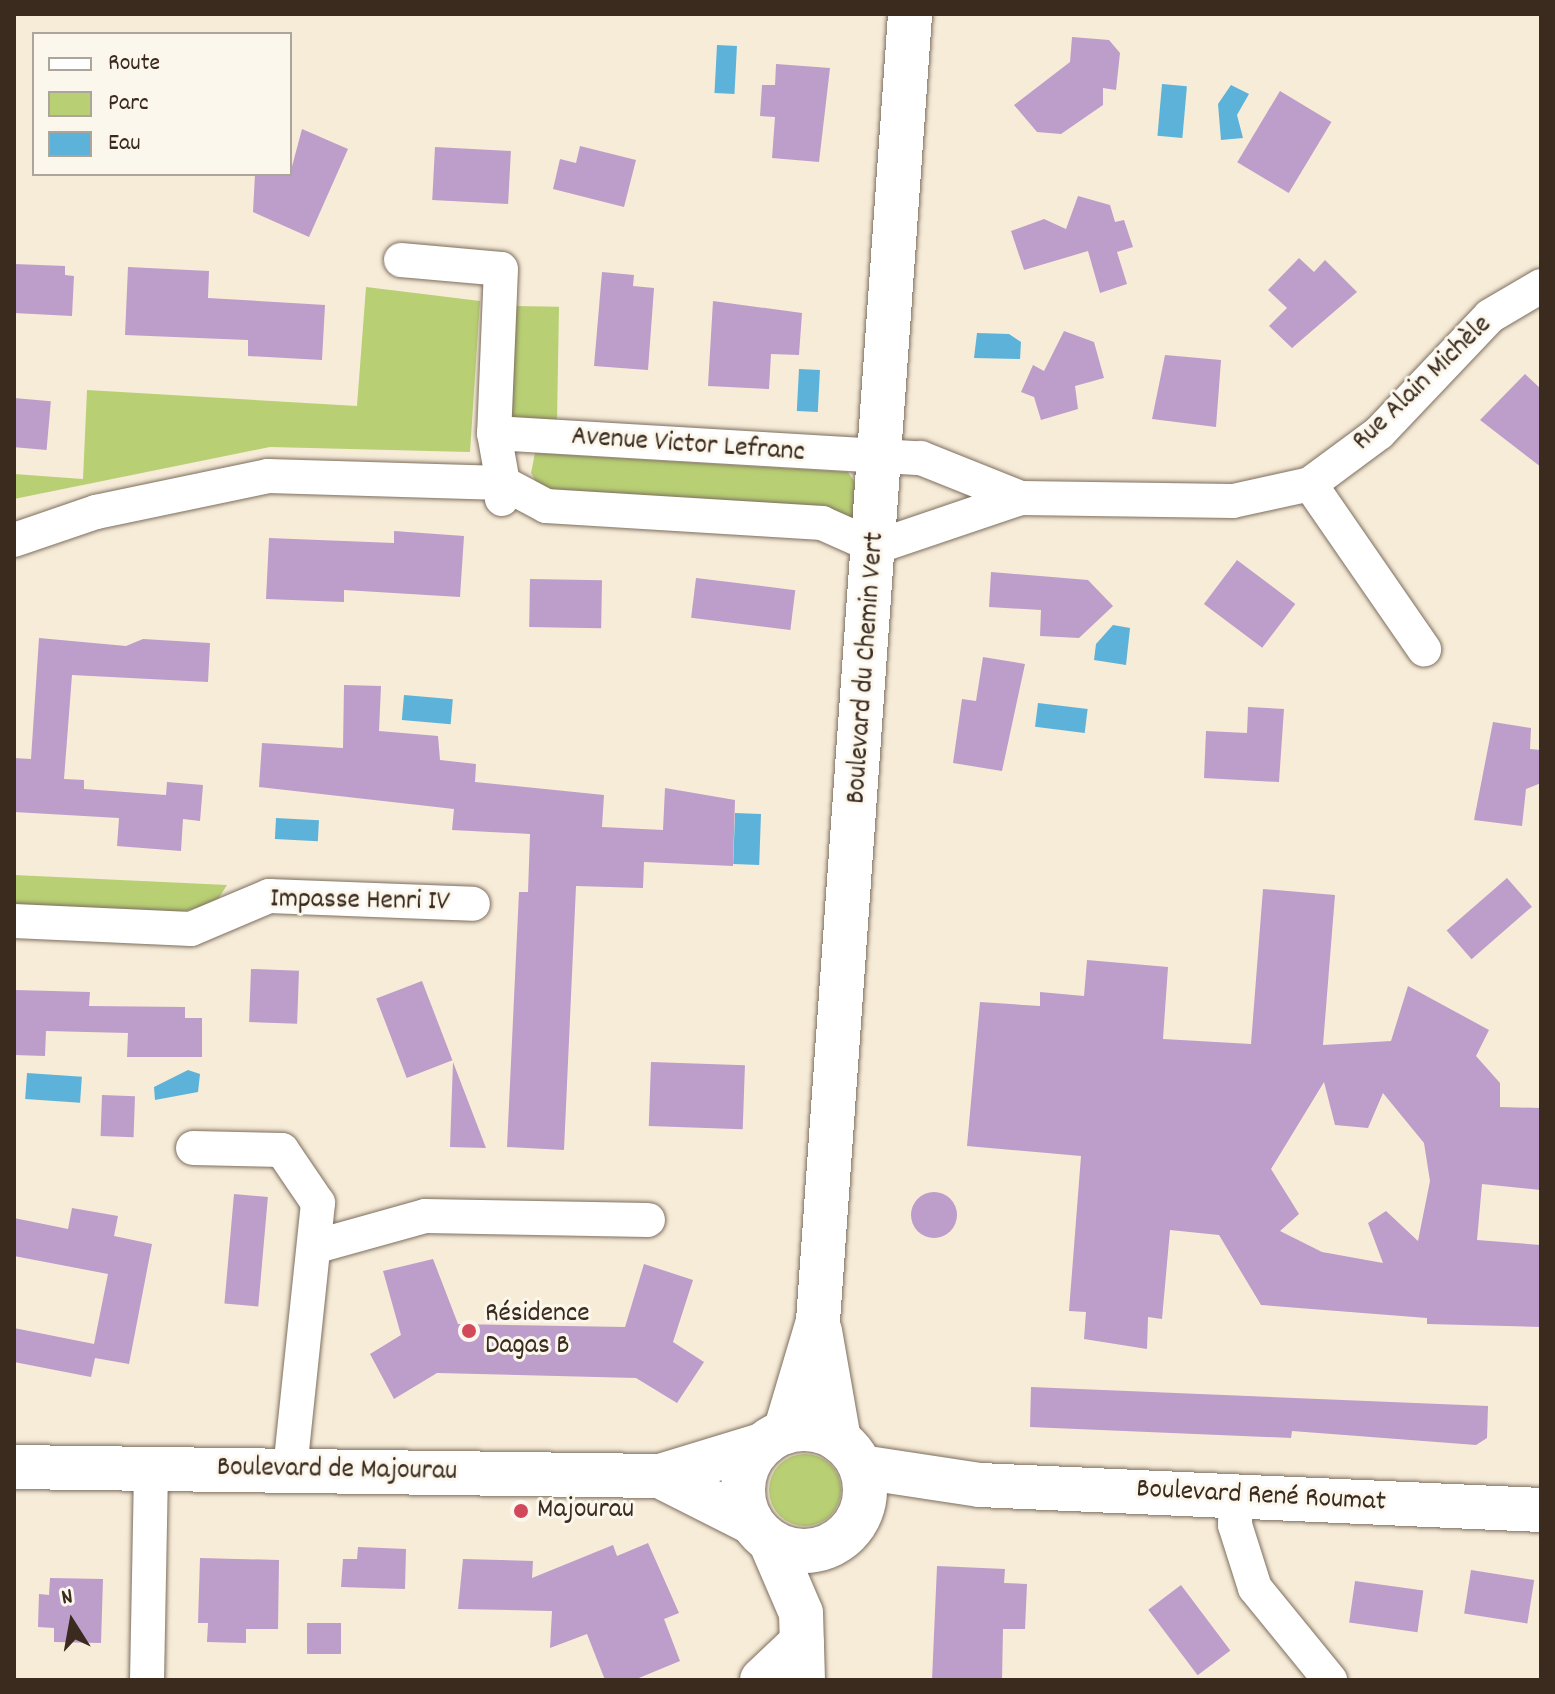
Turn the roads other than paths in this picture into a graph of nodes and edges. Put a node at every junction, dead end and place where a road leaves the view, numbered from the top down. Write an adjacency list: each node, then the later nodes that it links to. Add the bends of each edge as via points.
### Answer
1 (910, 14): 5 (street, Boulevard du Chemin Vert)
2 (401, 260): 4 (street, via 501,269)
3 (1541, 286): 6 (street, Rue Alain Michèle, via 1490,316 1379,433)
4 (494, 433): 5 (street, Avenue Victor Lefranc); 7 (street)
5 (882, 459): 8 (street, Rue Alain Michèle, via 921,458); 10 (street, Boulevard du Chemin Vert)
6 (1310, 484): 8 (street, Rue Alain Michèle, via 1233,501); 11 (street)
7 (502, 491): 9 (street, via 268,476 96,512); 10 (street, via 546,506 822,523)
8 (1021, 498): 10 (street, Rue Alain Michèle)
9 (14, 540)
10 (876, 547): 17 (street, Boulevard du Chemin Vert)
11 (1424, 649)
12 (473, 904): 13 (street, Impasse Henri IV, via 269,896 191,929)
13 (14, 921)
14 (193, 1148): 16 (street, via 282,1150 318,1203)
15 (648, 1220): 16 (street, via 425,1216)
16 (314, 1247): 21 (street)
17 (818, 1321): 18 (street, Boulevard du Chemin Vert); 23 (street, Boulevard du Chemin Vert)
18 (773, 1439): 22 (street, Boulevard de Majourau); 23 (street, via 813,1429); 26 (street, via 742,1490)
19 (14, 1467): 20 (street, Boulevard de Majourau)
20 (151, 1469): 21 (street, Boulevard de Majourau); 28 (street)
21 (290, 1471): 22 (street, Boulevard de Majourau)
22 (660, 1476): 26 (street, Boulevard de Majourau)
23 (852, 1487): 24 (street, Boulevard René Roumat, via 980,1485); 26 (street, via 809,1552); 27 (street)
24 (1236, 1496): 25 (street, Boulevard René Roumat); 30 (street, via 1235,1525 1255,1588)
25 (1541, 1510)
26 (761, 1532): 27 (street)
27 (802, 1645): 29 (street)
28 (147, 1680)
29 (762, 1680)
30 (1330, 1680)

